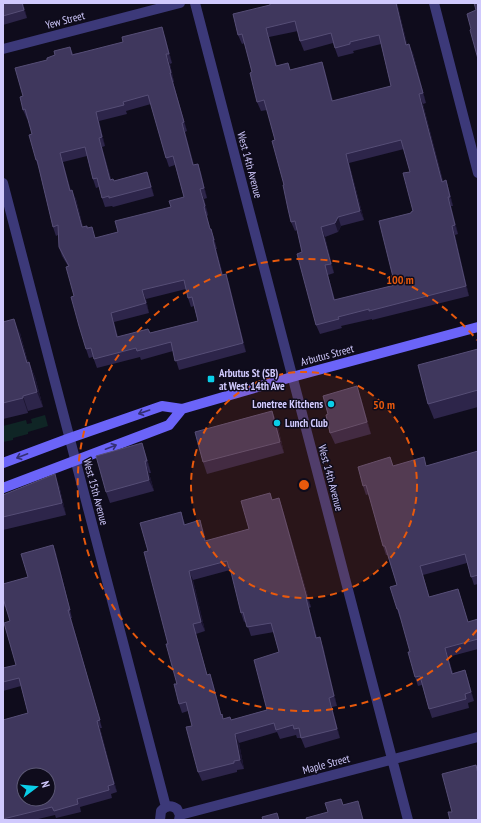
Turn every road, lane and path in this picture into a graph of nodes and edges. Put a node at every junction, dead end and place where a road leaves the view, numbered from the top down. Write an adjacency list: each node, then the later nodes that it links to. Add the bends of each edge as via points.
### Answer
1 (180, 3): 4 (street, Yew Street)
2 (195, 3): 8 (street, West 14th Avenue)
3 (434, 3): 5 (street)
4 (3, 49)
5 (478, 173)
6 (3, 183): 10 (street, West 15th Avenue)
7 (478, 327): 8 (main road, Arbutus Street)
8 (292, 377): 9 (main road, Arbutus Street); 15 (street, West 14th Avenue)
9 (182, 409): 10 (main road, Arbutus Street, one-way to 10, via 162,406); 11 (main road, one-way to 9, via 170,425)
10 (70, 438): 11 (street, West 15th Avenue); 12 (main road, Arbutus Street, one-way to 12)
11 (75, 461): 13 (main road); 16 (street, West 15th Avenue)
12 (3, 463)
13 (3, 488)
14 (478, 737): 15 (street, Maple Street)
15 (392, 759): 17 (street, Maple Street); 19 (street, West 14th Avenue)
16 (166, 807): 17 (street, via 175,808); 18 (street, via 161,811)
17 (180, 818)
18 (160, 820)
19 (408, 820)

